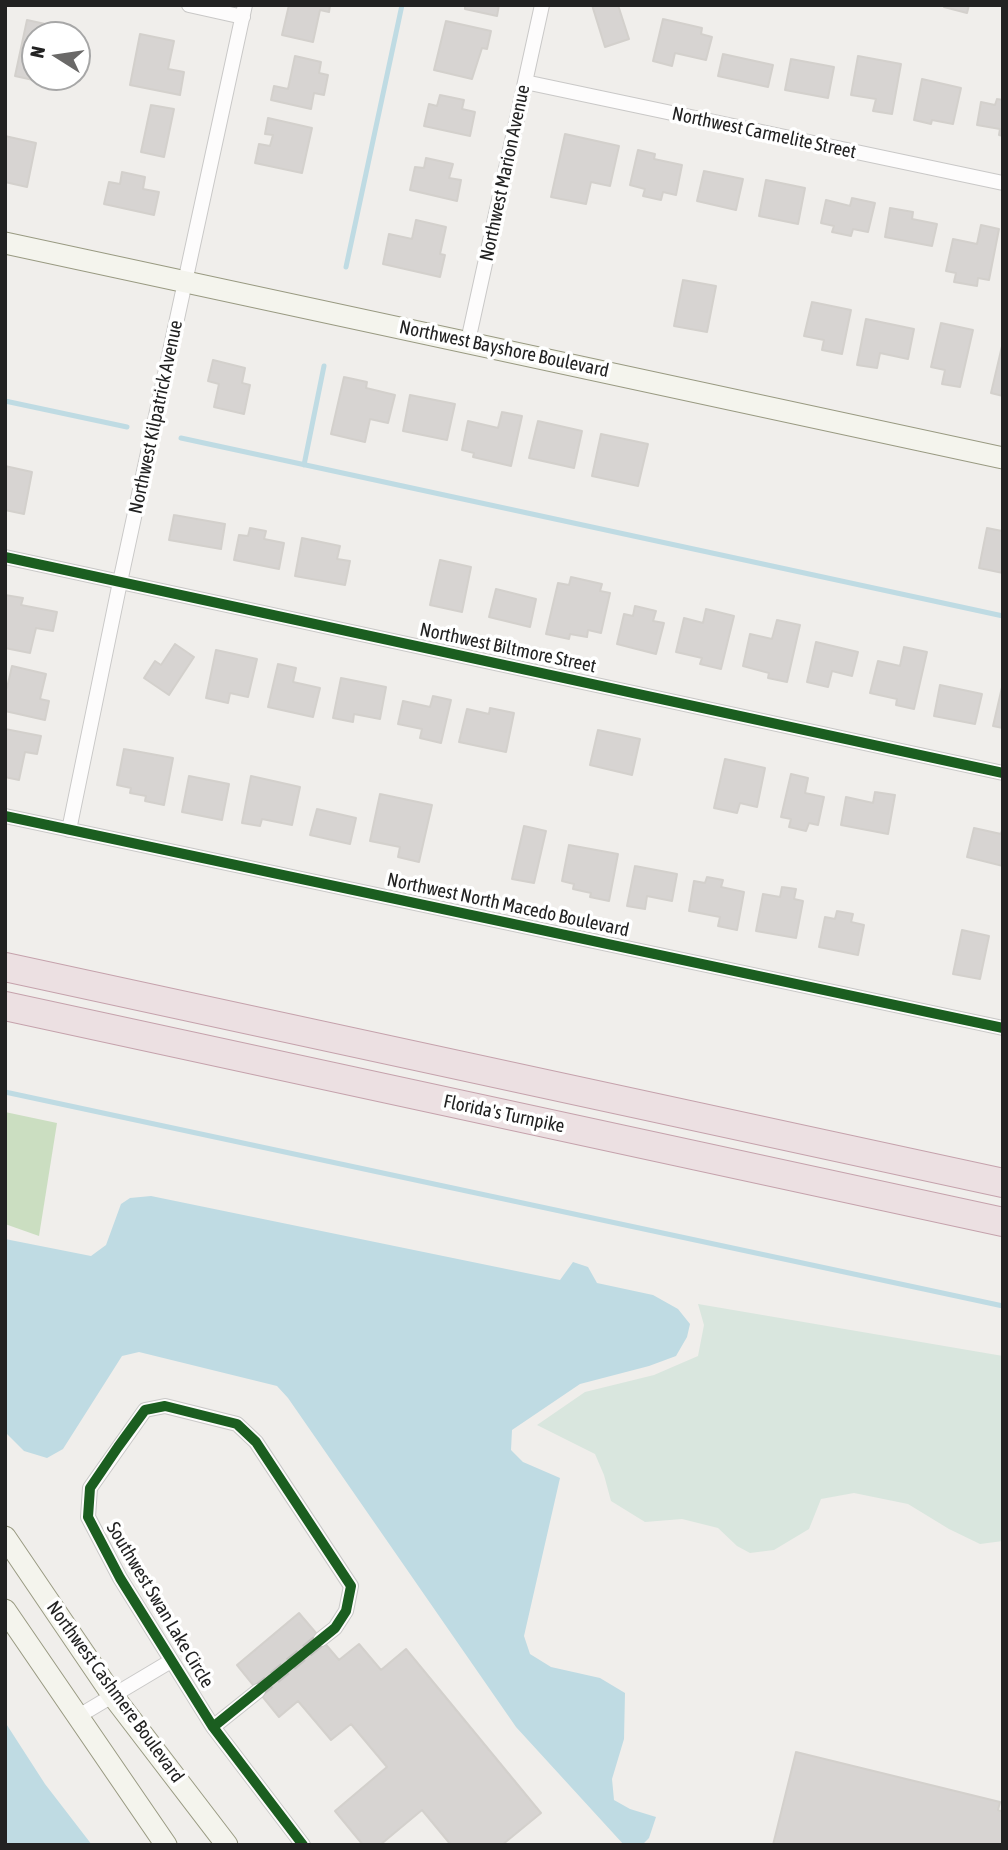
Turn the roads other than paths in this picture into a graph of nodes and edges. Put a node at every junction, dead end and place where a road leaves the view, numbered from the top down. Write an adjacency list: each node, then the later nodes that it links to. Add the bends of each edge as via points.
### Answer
1 (189, 5): 3 (street)
2 (542, 5): 4 (street, Northwest Marion Avenue)
3 (244, 11): 7 (street, Northwest Kilpatrick Avenue)
4 (525, 82): 5 (street, Northwest Carmelite Street); 8 (street, Northwest Marion Avenue)
5 (1003, 183)
6 (5, 243): 7 (main road, Northwest Bayshore Boulevard)
7 (185, 282): 8 (main road, Northwest Bayshore Boulevard); 11 (street, Northwest Kilpatrick Avenue)
8 (468, 341): 9 (main road, Northwest Bayshore Boulevard)
9 (1003, 458)
10 (5, 557): 11 (street, Northwest Biltmore Street)
11 (120, 582): 12 (street, Northwest Biltmore Street); 14 (street, Northwest Kilpatrick Avenue)
12 (1003, 773)
13 (5, 816): 14 (street, Northwest North Macedo Boulevard)
14 (69, 830): 17 (street, Northwest North Macedo Boulevard)
15 (5, 967): 18 (highway, Florida's Turnpike)
16 (5, 1006): 19 (highway, Florida's Turnpike)
17 (1003, 1028)
18 (1003, 1183)
19 (1003, 1222)
20 (5, 1537): 25 (main road, Northwest Cashmere Boulevard)
21 (5, 1610): 26 (main road)
22 (321, 1639): 23 (street, Southwest Swan Lake Circle, via 346,1611 351,1586 256,1442 237,1424 165,1406 145,1410 118,1447 90,1488 88,1517)
23 (171, 1661): 25 (street, Southwest Swan Lake Circle); 27 (street, Southwest Swan Lake Circle)
24 (257, 1690): 27 (street)
25 (113, 1696): 26 (street, Southwest Swan Lake Circle); 29 (main road, Northwest Cashmere Boulevard)
26 (77, 1717): 28 (main road)
27 (213, 1727): 30 (street, Southwest Swan Lake Circle)
28 (166, 1845)
29 (228, 1845)
30 (303, 1845)

